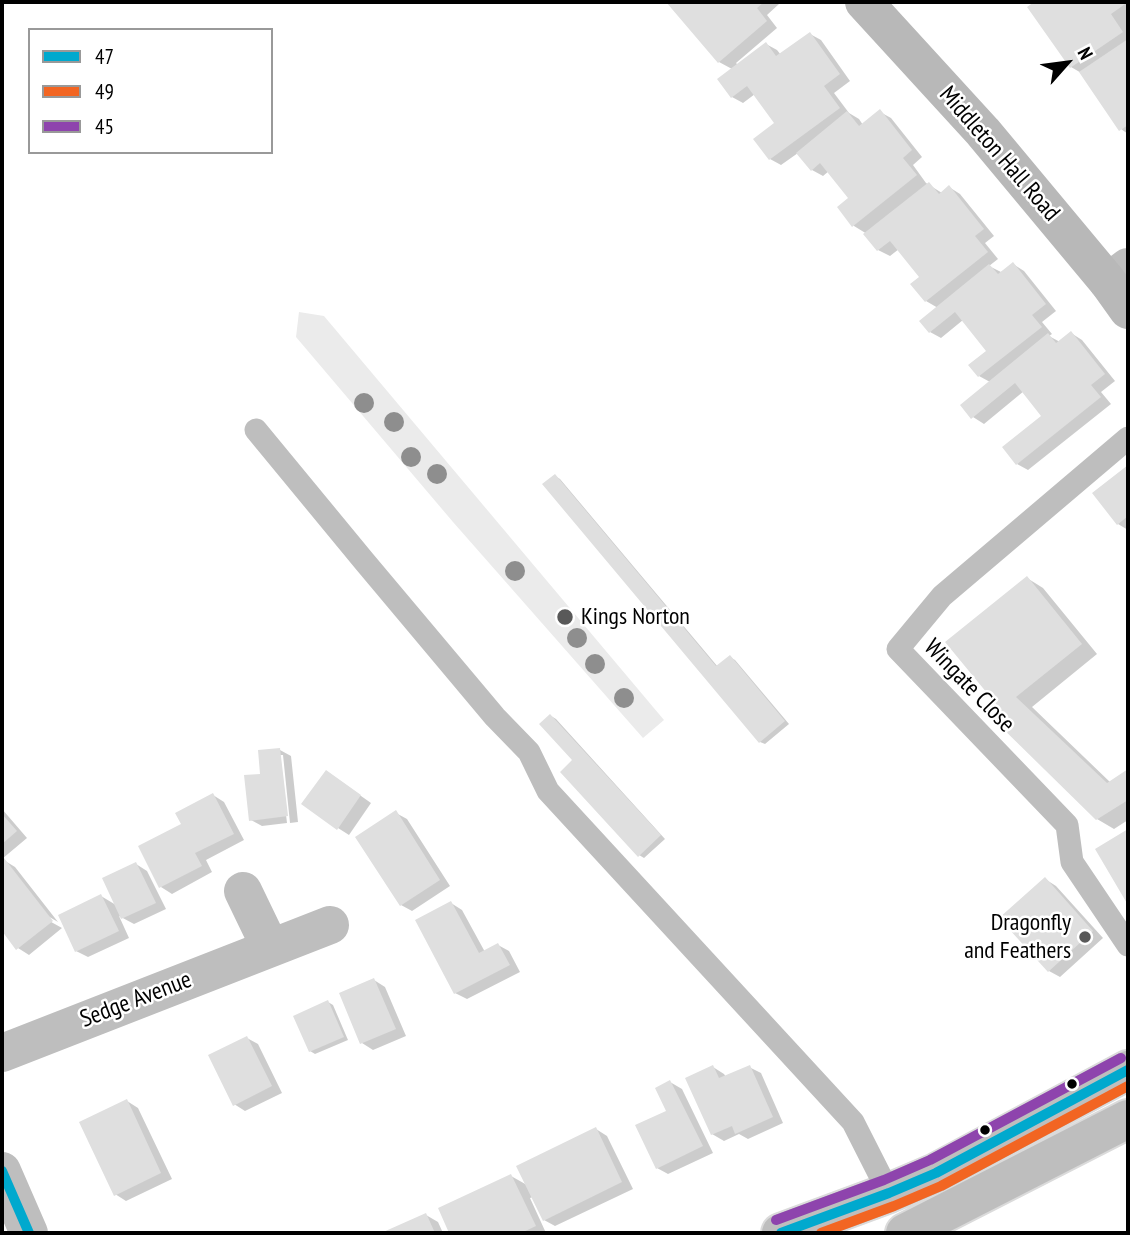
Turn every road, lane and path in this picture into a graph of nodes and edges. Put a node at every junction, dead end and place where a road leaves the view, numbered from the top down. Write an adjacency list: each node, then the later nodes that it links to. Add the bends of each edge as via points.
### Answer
1 (863, 2): 2 (main road, Middleton Hall Road)
2 (1121, 286)
3 (256, 430): 14 (lane, via 529,752 548,791 853,1122)
4 (1128, 438): 7 (lane, Wingate Close, via 942,596 898,649 1067,825 1072,862)
5 (243, 891): 8 (main road)
6 (330, 925): 8 (main road, Sedge Avenue)
7 (1128, 945)
8 (270, 947): 9 (main road, Sedge Avenue)
9 (2, 1053)
10 (1125, 1072): 13 (main road)
11 (1128, 1119): 13 (main road, via 1054,1158)
12 (2, 1171): 15 (main road)
13 (951, 1190): 14 (main road, via 913,1209); 17 (main road)
14 (889, 1193): 16 (main road)
15 (29, 1233)
16 (782, 1233)
17 (905, 1233)

